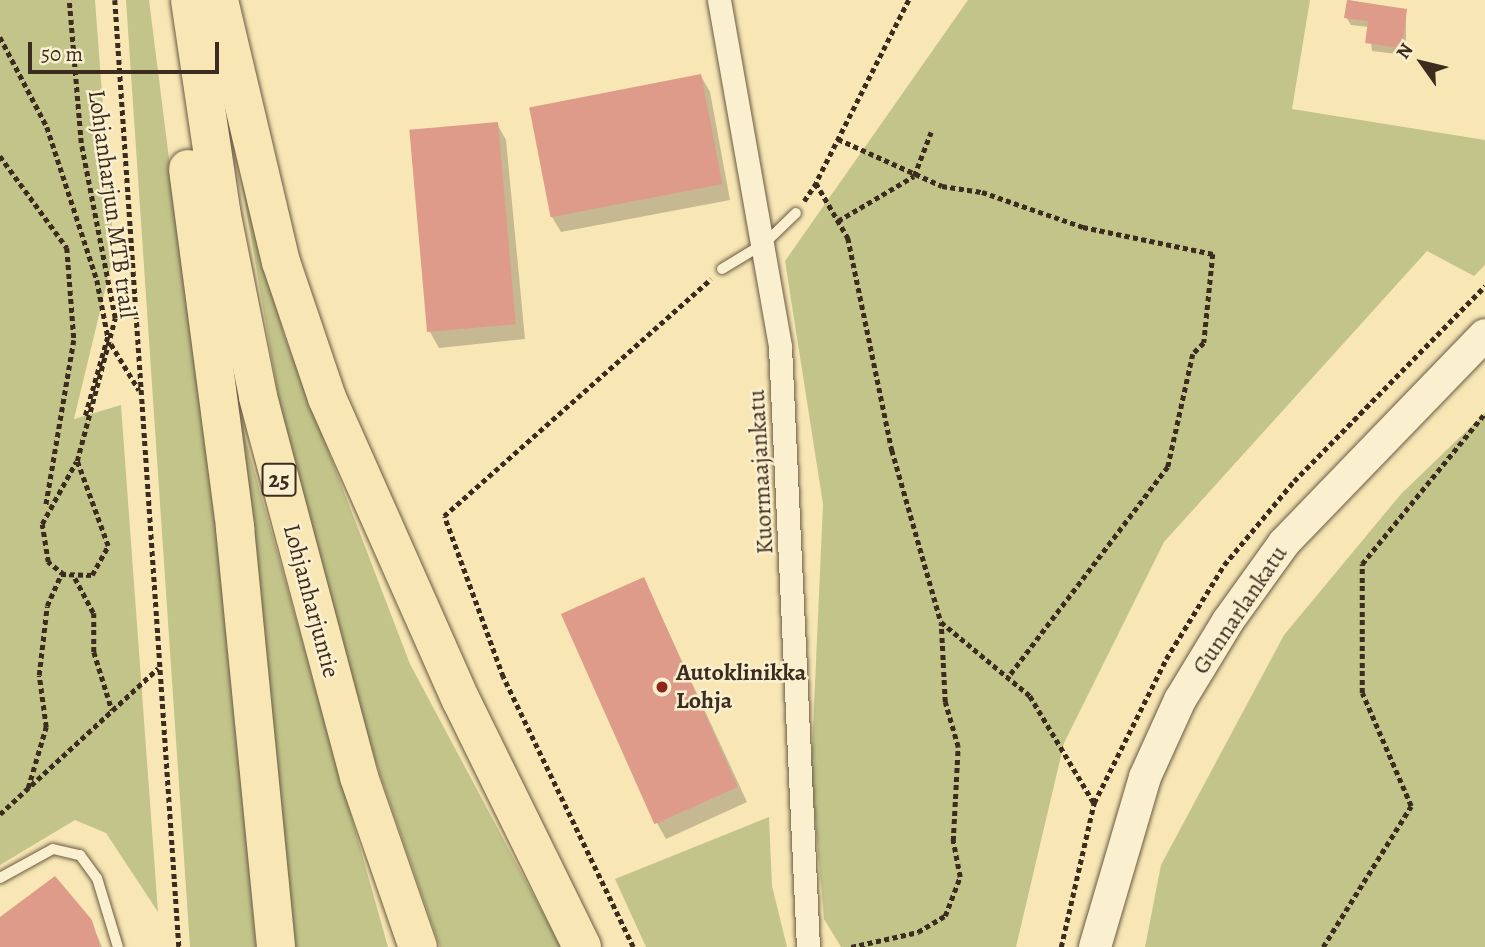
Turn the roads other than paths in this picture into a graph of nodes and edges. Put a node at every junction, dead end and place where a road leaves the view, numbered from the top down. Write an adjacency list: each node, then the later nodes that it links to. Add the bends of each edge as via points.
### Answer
1 (169, 0): 11 (highway, via 235,528)
2 (190, 0): 12 (highway, Lohjanharjuntie / 25, via 220,211 258,397 359,776)
3 (219, 0): 13 (highway, via 281,262 327,398 461,701)
4 (719, 0): 6 (street, Kuormaajankatu)
5 (796, 213): 6 (lane)
6 (765, 243): 7 (lane); 14 (street, Kuormaajankatu, via 780,347)
7 (722, 269)
8 (1485, 335): 15 (street, Gunnarlankatu, via 1284,543 1228,621 1180,700 1145,777)
9 (0, 878): 10 (lane, via 53,849 80,855 97,878)
10 (118, 947)
11 (276, 947)
12 (418, 947)
13 (582, 947)
14 (808, 947)
15 (1095, 947)

